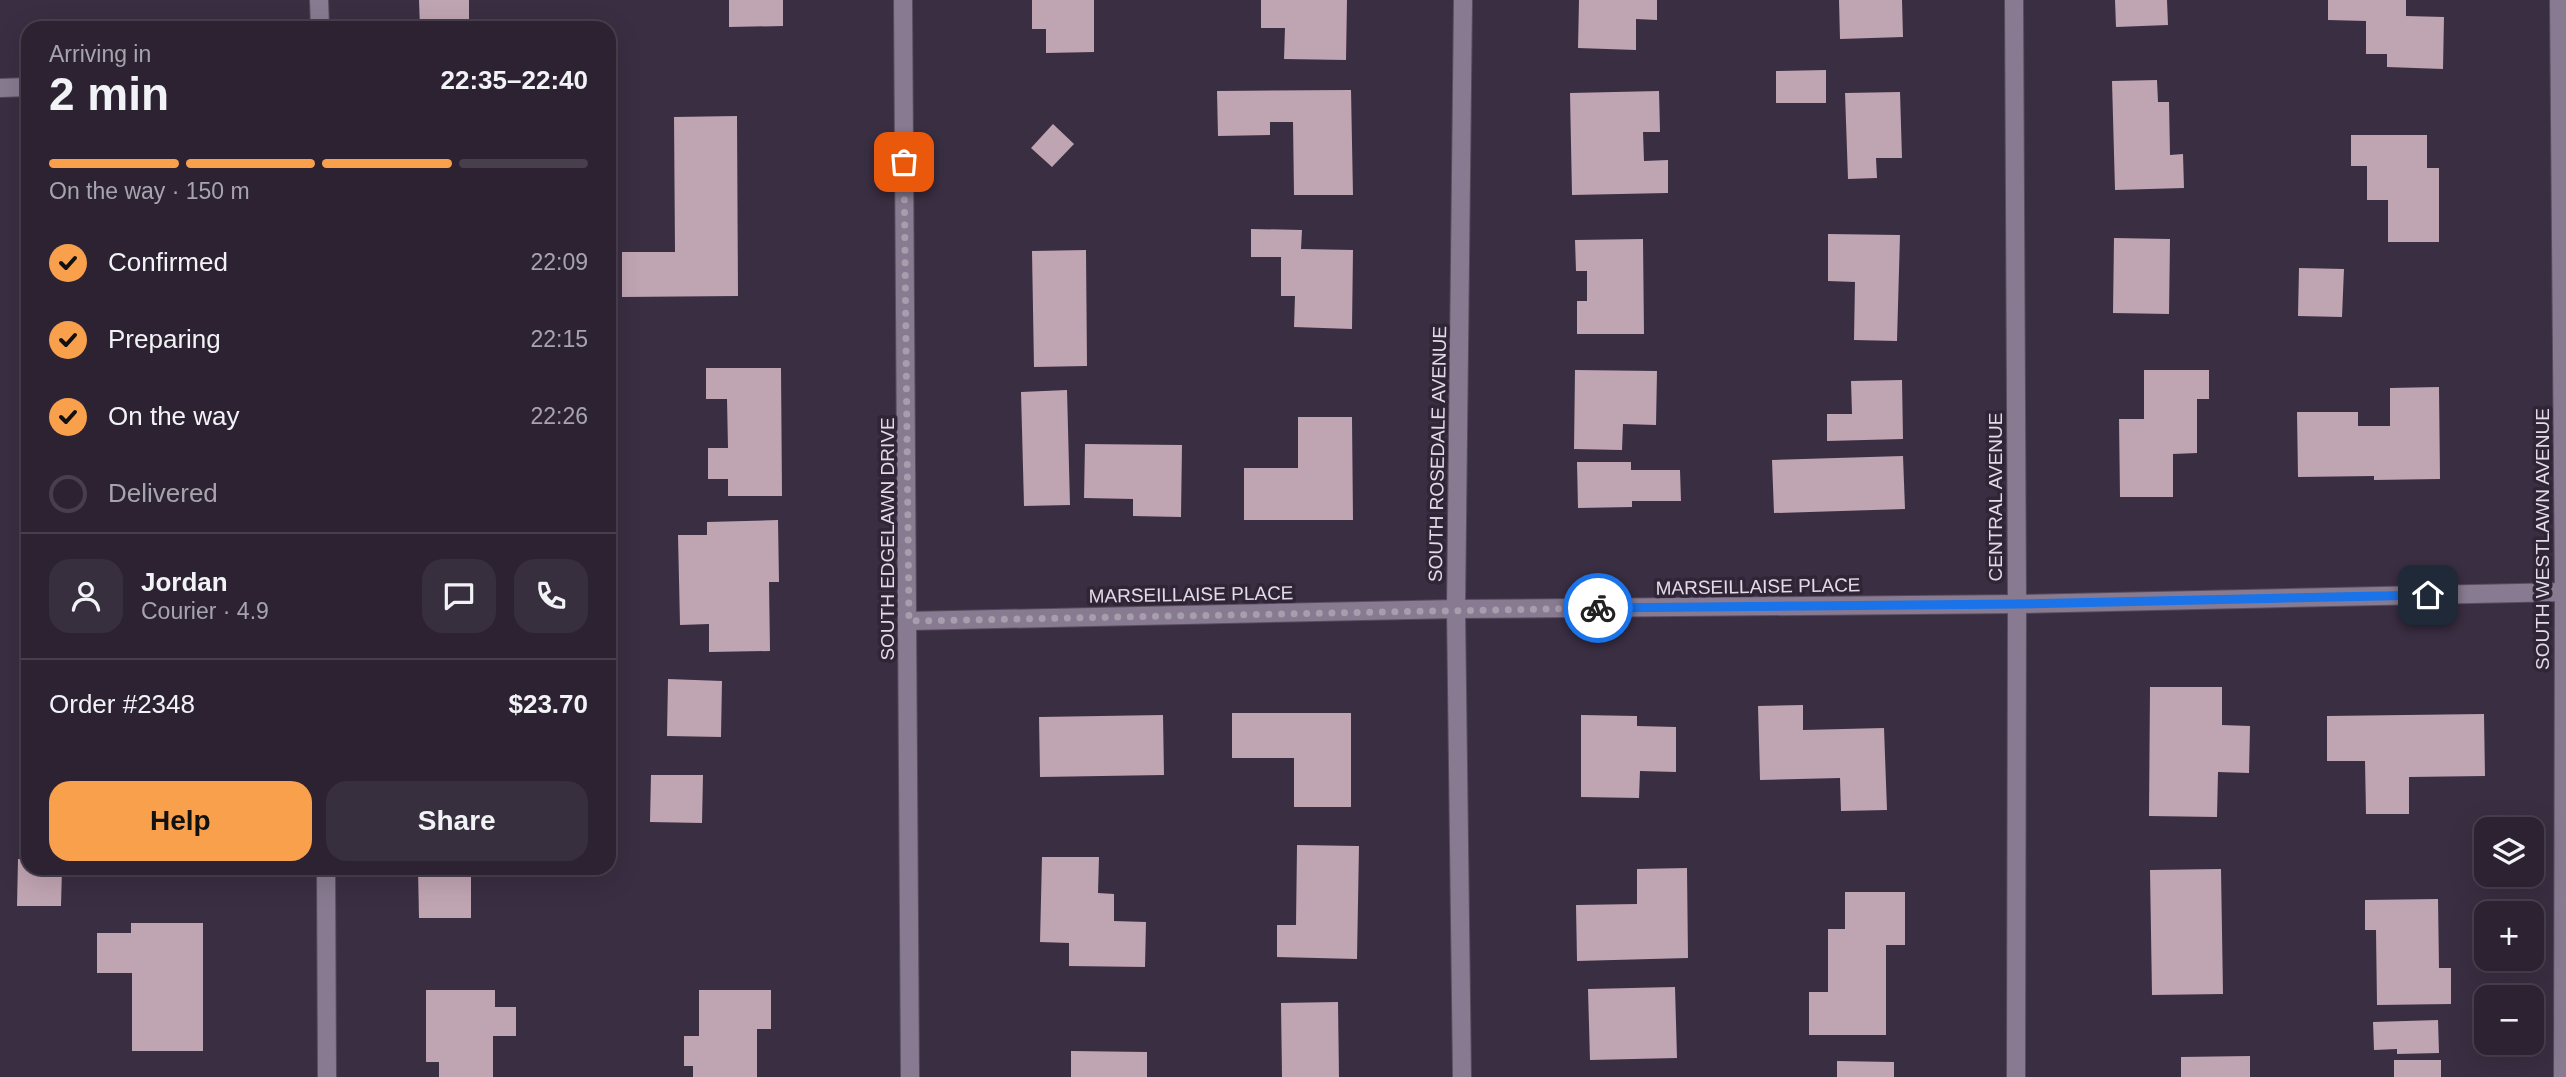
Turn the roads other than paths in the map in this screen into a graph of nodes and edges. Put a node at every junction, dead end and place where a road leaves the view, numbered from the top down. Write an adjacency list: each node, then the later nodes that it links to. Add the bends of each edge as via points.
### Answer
1 (319, 0): 6 (street)
2 (903, 0): 12 (street, SOUTH EDGELAWN DRIVE)
3 (1464, 0): 11 (street, SOUTH ROSEDALE AVENUE)
4 (2014, 0): 10 (street, CENTRAL AVENUE)
5 (2559, 0): 9 (street, SOUTH WESTLAWN AVENUE)
6 (320, 21)
7 (21, 87): 8 (street)
8 (0, 88)
9 (2565, 592): 10 (street, MARSEILLAISE PLACE); 18 (street, SOUTH WESTLAWN AVENUE)
10 (2017, 604): 11 (street, MARSEILLAISE PLACE); 17 (street, CENTRAL AVENUE)
11 (1456, 609): 12 (street, MARSEILLAISE PLACE); 16 (street, SOUTH ROSEDALE AVENUE)
12 (909, 621): 15 (street, SOUTH EDGELAWN DRIVE)
13 (326, 875): 14 (street)
14 (327, 1077)
15 (910, 1077)
16 (1462, 1077)
17 (2016, 1077)
18 (2563, 1077)

